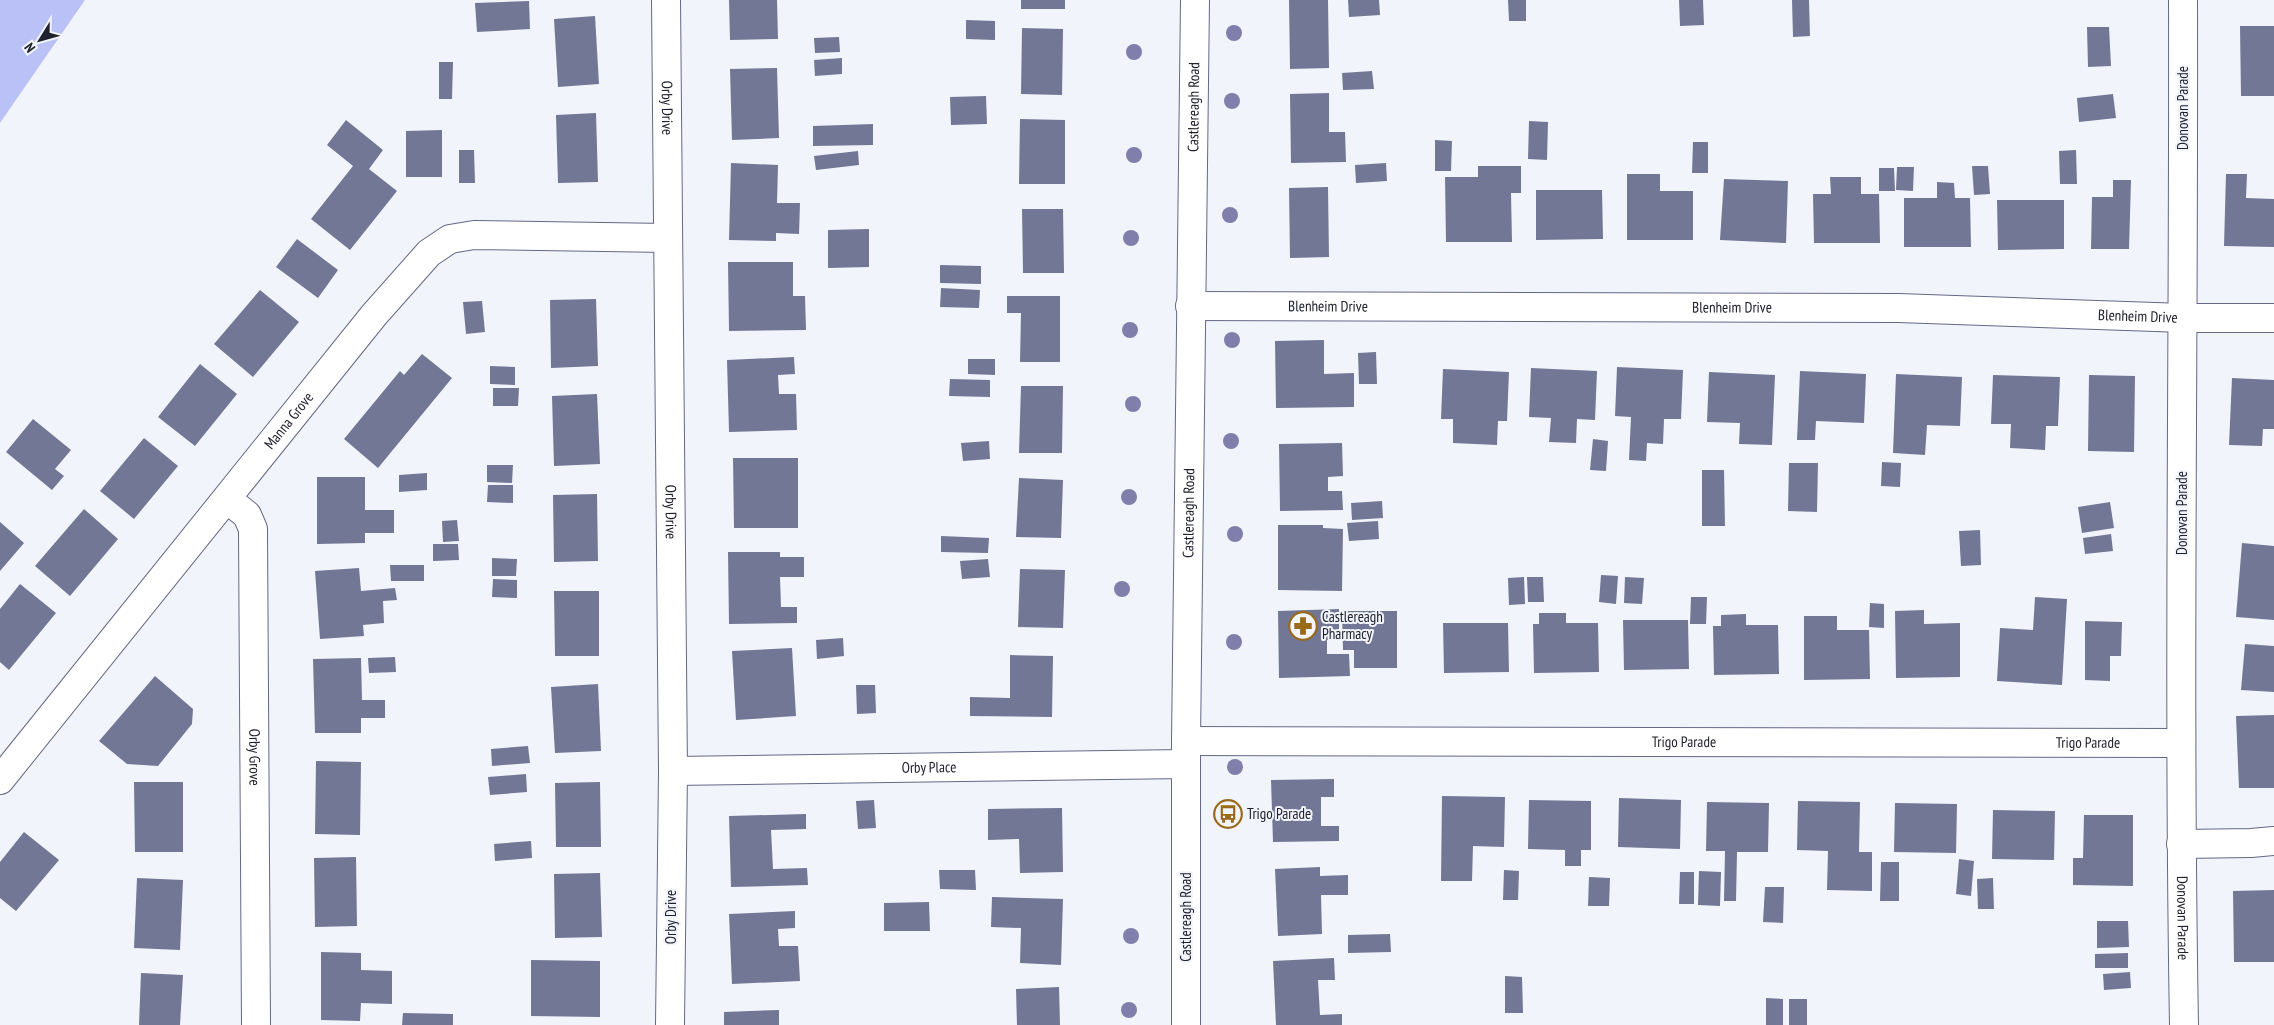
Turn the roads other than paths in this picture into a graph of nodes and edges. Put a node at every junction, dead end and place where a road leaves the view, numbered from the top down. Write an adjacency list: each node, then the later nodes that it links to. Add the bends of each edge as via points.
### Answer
1 (666, 0): 4 (street, Orby Drive)
2 (1195, 0): 5 (street, Castlereagh Road)
3 (2183, 0): 6 (street, Donovan Parade)
4 (667, 238): 8 (street, Manna Grove, via 474,234 450,239 429,253 374,315); 11 (street, Orby Drive)
5 (1190, 306): 6 (street, Blenheim Drive, via 1888,308); 10 (street, Castlereagh Road)
6 (2184, 318): 7 (street, Blenheim Drive); 9 (street, Donovan Parade)
7 (2274, 318)
8 (227, 499): 12 (street, Manna Grove); 15 (street, Orby Grove, via 246,515 253,529)
9 (2180, 744): 10 (street, Trigo Parade); 14 (street, Donovan Parade)
10 (1186, 753): 11 (street, Orby Place); 17 (street, Castlereagh Road)
11 (673, 771): 16 (street, Orby Drive)
12 (0, 780)
13 (2274, 841): 14 (street)
14 (2181, 844): 18 (street, Donovan Parade)
15 (256, 1025)
16 (670, 1025)
17 (1186, 1025)
18 (2184, 1025)

